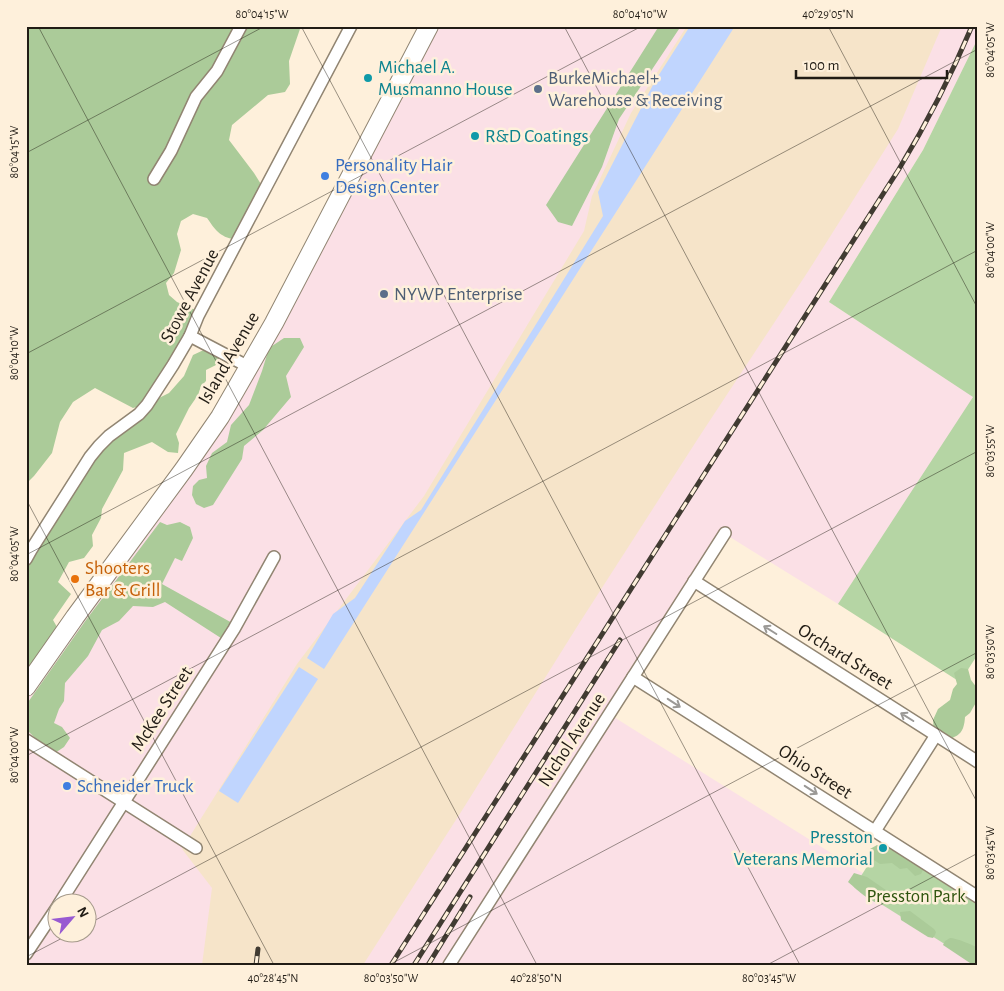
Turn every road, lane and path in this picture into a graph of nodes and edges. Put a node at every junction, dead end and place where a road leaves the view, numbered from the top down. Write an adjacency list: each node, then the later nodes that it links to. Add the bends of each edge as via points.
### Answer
1 (241, 26): 4 (street, via 217,71 196,97)
2 (351, 26): 5 (street, Stowe Avenue)
3 (430, 26): 6 (main road, Island Avenue)
4 (154, 179)
5 (190, 336): 6 (street); 8 (street, Stowe Avenue, via 147,406 98,446)
6 (250, 367): 12 (main road, Island Avenue, via 184,469)
7 (725, 533): 10 (street, Nichol Avenue)
8 (26, 558)
9 (274, 558): 16 (street, McKee Street, via 234,629)
10 (694, 582): 11 (street, Nichol Avenue); 13 (street, Orchard Street, one-way to 10)
11 (633, 677): 17 (street, Ohio Street, one-way to 17); 23 (street, Nichol Avenue)
12 (26, 688)
13 (936, 735): 15 (street, Orchard Street); 17 (street)
14 (26, 740): 16 (street)
15 (978, 762)
16 (123, 802): 18 (street); 19 (street, McKee Street)
17 (875, 831): 20 (street, Ohio Street)
18 (196, 848)
19 (65, 894)
20 (978, 897)
21 (48, 920): 22 (street, McKee Street)
22 (26, 954)
23 (449, 965)

